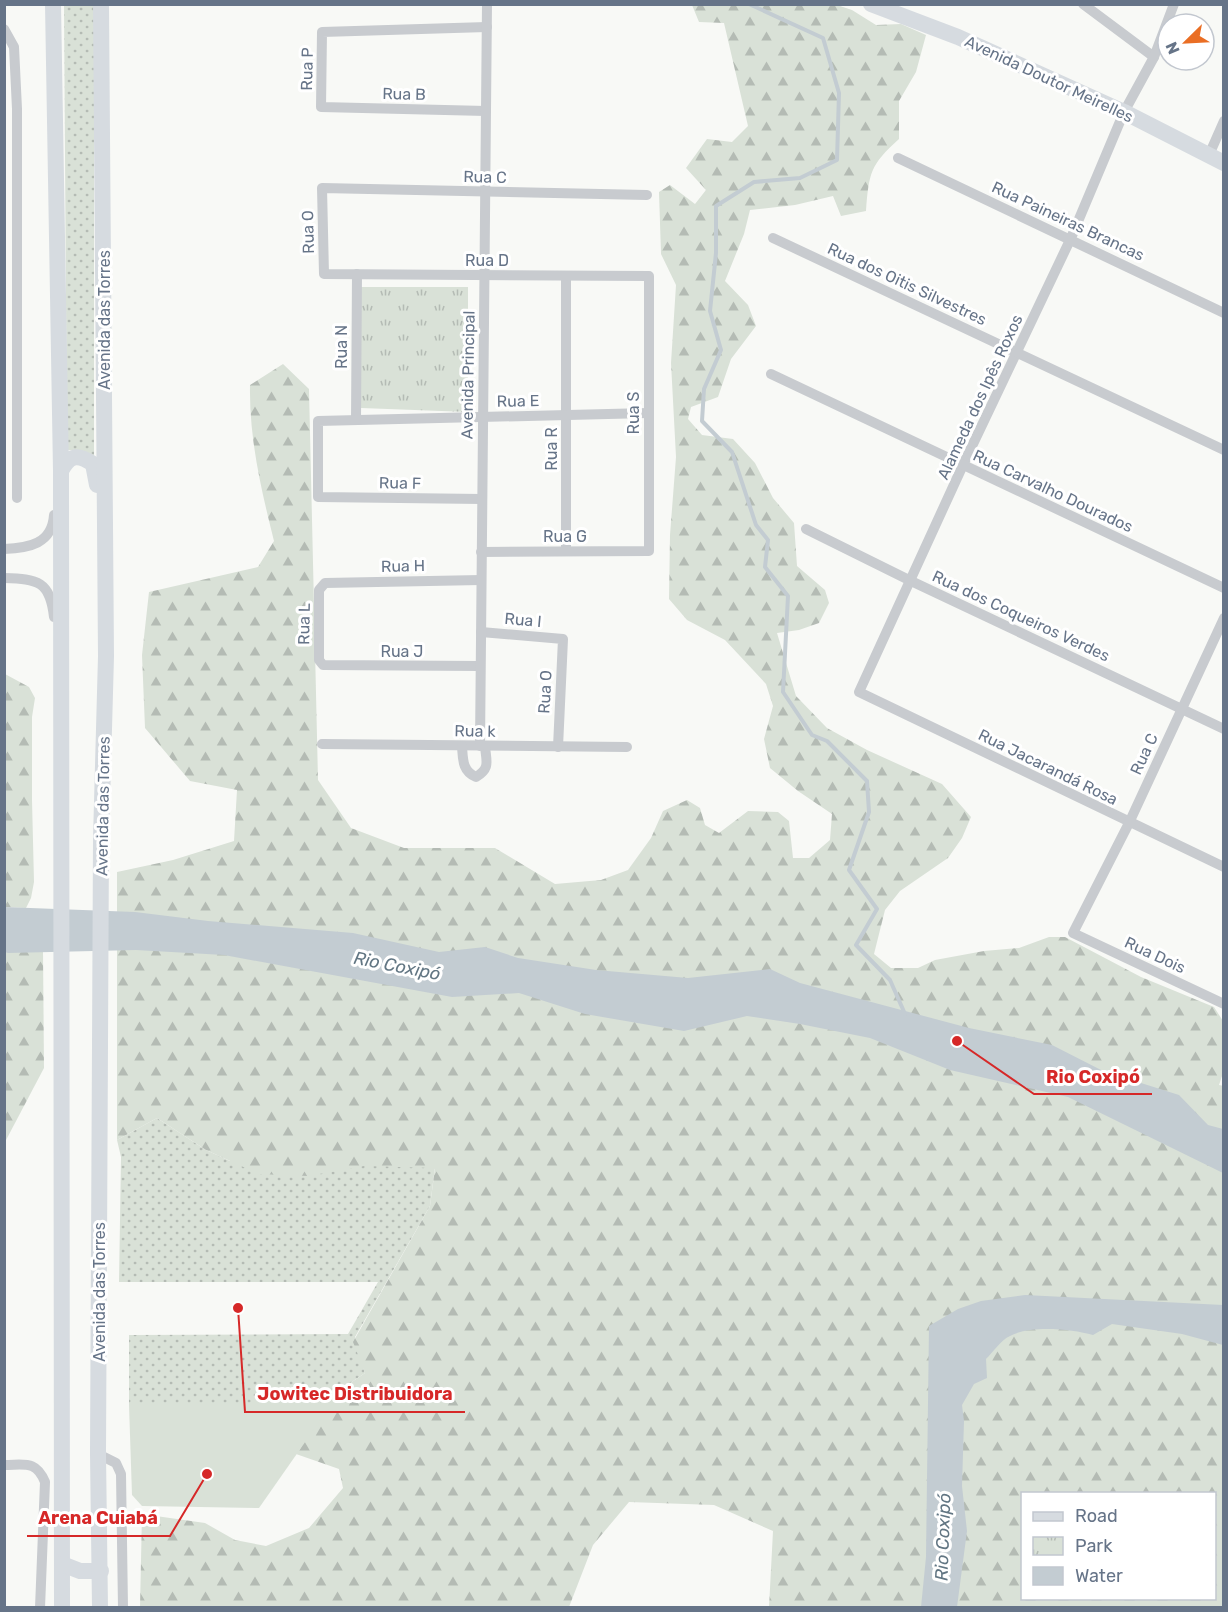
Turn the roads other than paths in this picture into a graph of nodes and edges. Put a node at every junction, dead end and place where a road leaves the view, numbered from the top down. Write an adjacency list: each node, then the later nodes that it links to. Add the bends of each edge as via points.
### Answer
1 (53, 4): 35 (main road)
2 (101, 4): 52 (main road, Avenida das Torres)
3 (487, 4): 7 (street, Avenida Principal)
4 (870, 4): 12 (main road, Avenida Doutor Meirelles, via 958,37)
5 (1083, 4): 9 (street)
6 (1174, 4): 9 (street, Alameda dos Ipês Roxos)
7 (487, 27): 10 (street, Rua P, via 322,32); 11 (street, Avenida Principal)
8 (4, 29): 37 (street, via 14,47 11,110)
9 (1154, 57): 12 (street, Alameda dos Ipês Roxos)
10 (321, 107): 11 (street, Rua B)
11 (486, 111): 17 (street, Avenida Principal)
12 (1124, 112): 15 (main road, Avenida Doutor Meirelles); 20 (street, Alameda dos Ipês Roxos)
13 (1224, 121): 15 (street)
14 (898, 158): 20 (street, Rua Paineiras Brancas)
15 (1216, 159)
16 (322, 188): 17 (street, Rua C); 21 (street, Rua O)
17 (485, 192): 18 (street, Rua C); 23 (street, Avenida Principal)
18 (647, 195)
19 (772, 238): 27 (street, Rua dos Oitis Silvestres)
20 (1071, 238): 26 (street, Rua Paineiras Brancas); 27 (street, Alameda dos Ipês Roxos)
21 (324, 274): 22 (street, Rua D)
22 (357, 274): 23 (street, Rua D); 32 (street, Rua N)
23 (484, 275): 24 (street, Rua D); 31 (street, Avenida Principal)
24 (566, 276): 25 (street, Rua D); 30 (street, Rua R)
25 (649, 276): 29 (street, Rua S)
26 (1224, 313)
27 (1018, 352): 33 (street, Rua dos Oitis Silvestres); 34 (street, Alameda dos Ipês Roxos)
28 (771, 374): 34 (street, Rua Carvalho Dourados)
29 (648, 413): 30 (street, Rua E); 42 (street, Rua S)
30 (566, 415): 31 (street, Rua E); 41 (street, Rua R)
31 (483, 417): 32 (street, Rua E); 38 (street, Avenida Principal)
32 (356, 420): 36 (street, Rua E, via 318,422)
33 (1224, 450)
34 (963, 465): 46 (street, Alameda dos Ipês Roxos); 48 (street, Rua Carvalho Dourados)
35 (61, 471): 40 (street, via 54,489 53,526 48,535 31,545); 52 (main road, via 73,457 84,458 93,464 97,477 98,582); 55 (main road)
36 (318, 497): 38 (street, Rua F)
37 (17, 498)
38 (482, 499): 43 (street, Avenida Principal)
39 (806, 529): 46 (street, Rua dos Coqueiros Verdes)
40 (4, 549)
41 (566, 551): 42 (street, Rua G); 43 (street, Rua G)
42 (649, 551)
43 (482, 552): 45 (street, Avenida Principal)
44 (4, 578): 55 (street, via 34,581 49,592)
45 (481, 580): 47 (street, Rua H); 50 (street, Avenida Principal)
46 (911, 582): 56 (street, Alameda dos Ipês Roxos); 57 (street, Rua dos Coqueiros Verdes)
47 (325, 583): 53 (street, Rua L, via 319,590 319,660)
48 (1224, 588)
49 (1224, 618): 57 (street, Rua C)
50 (481, 632): 51 (street, Rua I); 54 (street, Avenida Principal)
51 (563, 639): 62 (street, Rua O)
52 (106, 656): 68 (main road, Avenida das Torres, via 101,839)
53 (323, 665): 54 (street, Rua J)
54 (480, 666): 61 (street, Avenida Principal)
55 (62, 667): 70 (main road)
56 (860, 692): 64 (street, Rua Jacarandá Rosa)
57 (1181, 709): 58 (street, Rua dos Coqueiros Verdes); 64 (street, Rua C)
58 (1224, 729)
59 (322, 744): 60 (street, Rua k)
60 (462, 746): 61 (street, Rua k); 61 (street, Avenida Principal, via 464,767 476,777 487,768)
61 (482, 746): 62 (street, Rua k)
62 (558, 747): 63 (street, Rua k)
63 (627, 747)
64 (1129, 823): 65 (street, Rua Jacarandá Rosa); 66 (street, Rua C)
65 (1224, 867)
66 (1073, 933): 67 (street, Rua Dois)
67 (1224, 1004)
68 (98, 1454): 71 (main road, Avenida das Torres); 75 (street, via 116,1463 122,1474)
69 (4, 1465): 72 (street, via 32,1465 45,1482)
70 (62, 1564): 71 (main road, via 80,1571); 73 (main road)
71 (100, 1571): 74 (main road, Avenida das Torres)
72 (40, 1608)
73 (62, 1608)
74 (100, 1608)
75 (123, 1608)

